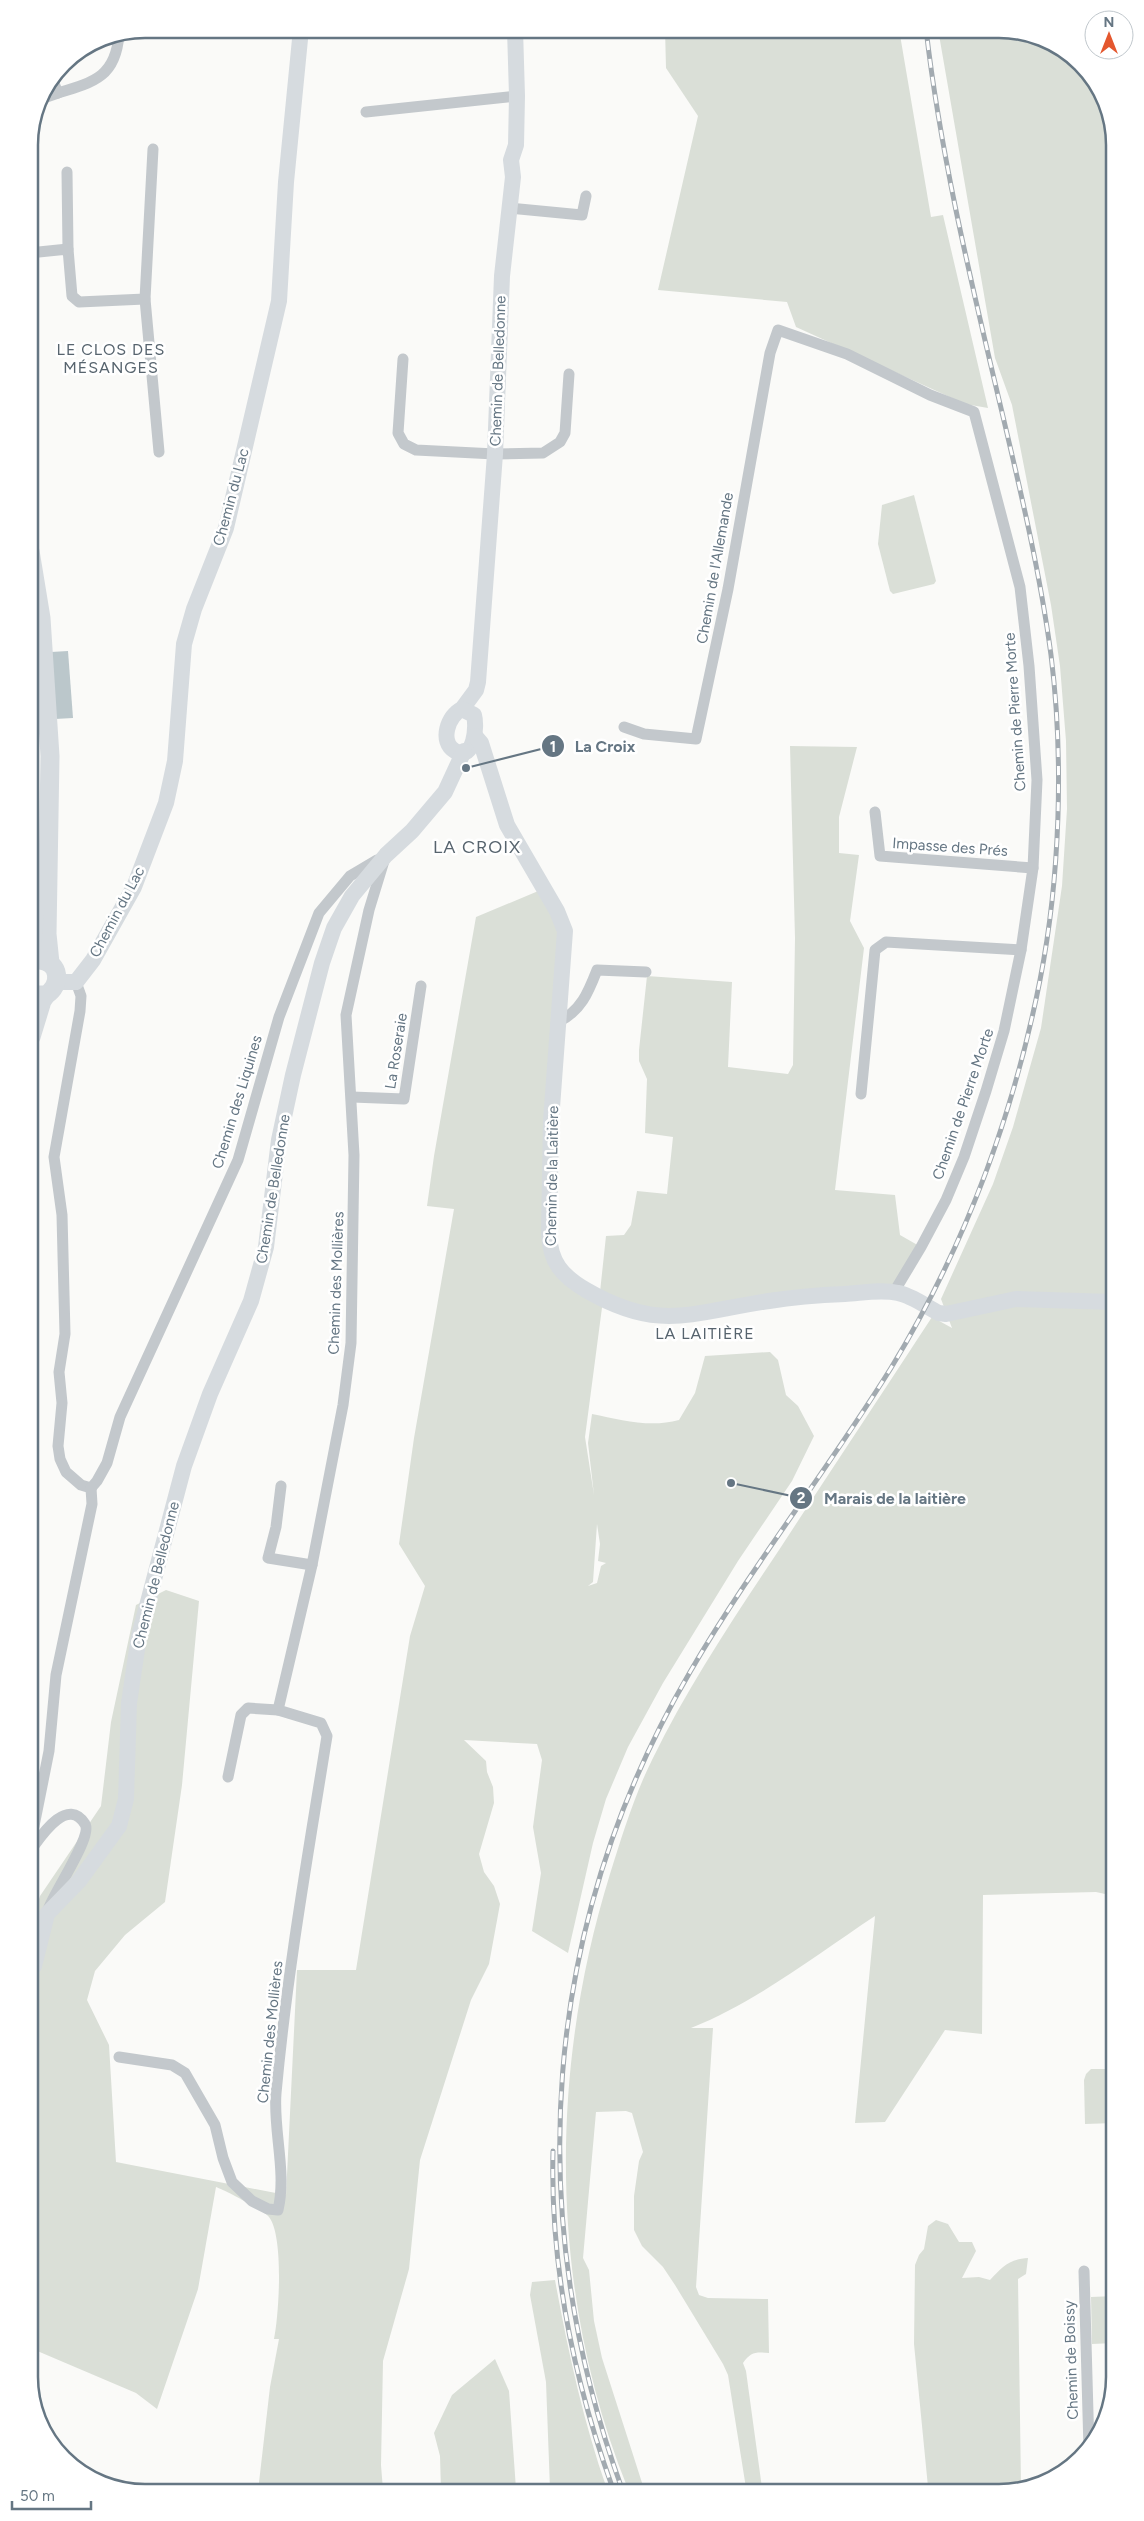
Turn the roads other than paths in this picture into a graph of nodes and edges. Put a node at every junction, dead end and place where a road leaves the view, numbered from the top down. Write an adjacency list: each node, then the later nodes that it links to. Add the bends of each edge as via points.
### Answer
1 (300, 38): 34 (main road, Chemin du Lac, via 286,182 279,301 226,528 194,609 184,644 175,761 166,803 134,887 93,960)
2 (515, 38): 7 (main road, Chemin de Belledonne)
3 (117, 41): 5 (street, via 116,56 105,73 83,86)
4 (55, 86): 5 (street)
5 (58, 93): 6 (street)
6 (50, 96)
7 (517, 96): 8 (street); 12 (main road, Chemin de Belledonne)
8 (366, 112)
9 (152, 149): 15 (street)
10 (67, 172): 13 (street)
11 (586, 196): 12 (street, via 582,215)
12 (509, 208): 20 (main road, Chemin de Belledonne, via 502,276)
13 (68, 249): 14 (street); 15 (street, via 74,300 86,303)
14 (38, 253)
15 (145, 299): 19 (street)
16 (778, 330): 25 (street, Chemin de l'Allemande, via 770,353 728,589 696,739 644,734); 30 (street, Chemin de Pierre Morte, via 846,354 930,395 974,412 1020,587 1037,780)
17 (403, 359): 20 (street, via 398,433 404,444 416,450)
18 (569, 374): 20 (street, via 567,422 560,442 543,453)
19 (160, 452)
20 (495, 454): 24 (main road, Chemin de Belledonne, via 476,690)
21 (38, 600): 23 (main road)
22 (38, 686): 23 (main road)
23 (42, 711): 28 (main road); 32 (main road, via 50,789 47,934)
24 (468, 712): 26 (main road); 26 (main road, Chemin de Belledonne, via 453,715 447,727 448,741)
25 (624, 727)
26 (465, 747): 29 (main road, Chemin de Belledonne, via 444,792 417,826); 38 (main road, Chemin de la Laitière, via 485,757 507,825 562,920 565,944)
27 (874, 812): 30 (street, Impasse des Prés, via 880,856)
28 (38, 816)
29 (386, 854): 40 (street, Chemin des Mollières, via 369,910 346,1015); 44 (street, Chemin des Liquines, via 350,876 319,914 279,1016 238,1160 120,1417 103,1471); 50 (main road, Chemin de Belledonne, via 352,896 334,928 322,963 279,1140 266,1247 251,1301 210,1394 184,1466 139,1636 129,1703 126,1799 119,1826 79,1881)
30 (1033, 868): 31 (street, Chemin de Pierre Morte)
31 (1021, 950): 39 (street, via 886,942 875,950); 41 (street, Chemin de Pierre Morte, via 1004,1031 964,1157 926,1239)
32 (40, 962): 36 (main road, via 55,968)
33 (646, 972): 38 (street, via 597,970 579,1008)
34 (76, 982): 36 (main road); 44 (street, via 81,996 80,1011 54,1157 62,1222 65,1334 59,1372 62,1403 58,1446 66,1472)
35 (421, 986): 40 (street, La Roseraie, via 404,1099)
36 (45, 990): 37 (main road)
37 (38, 1014)
38 (558, 1022): 41 (main road, Chemin de la Laitière, via 551,1121 549,1234 554,1263 567,1278 616,1306 649,1316 666,1317 696,1315 774,1300)
39 (861, 1094)
40 (352, 1097): 45 (street, Chemin des Mollières, via 351,1343 343,1405)
41 (896, 1292): 42 (main road, via 939,1313 951,1314 1016,1299)
42 (1106, 1302)
43 (281, 1486): 45 (street, via 268,1558)
44 (90, 1488): 48 (street, via 92,1504 56,1675 49,1751)
45 (312, 1565): 46 (street, Chemin des Mollières)
46 (278, 1710): 47 (street, Chemin des Mollières, via 248,1708 241,1716); 52 (street, Chemin des Mollières, via 321,1723 327,1736 297,1924 276,2095 278,2210 268,2210 252,2201 232,2182 215,2125 185,2073 172,2065)
47 (228, 1777)
48 (38, 1810)
49 (38, 1842): 50 (street, via 56,1820 65,1815 75,1816 86,1824 85,1842 58,1886)
50 (47, 1914): 51 (main road)
51 (38, 1950)
52 (119, 2057)
53 (1084, 2271): 54 (street, Chemin de Boissy)
54 (1089, 2435)

